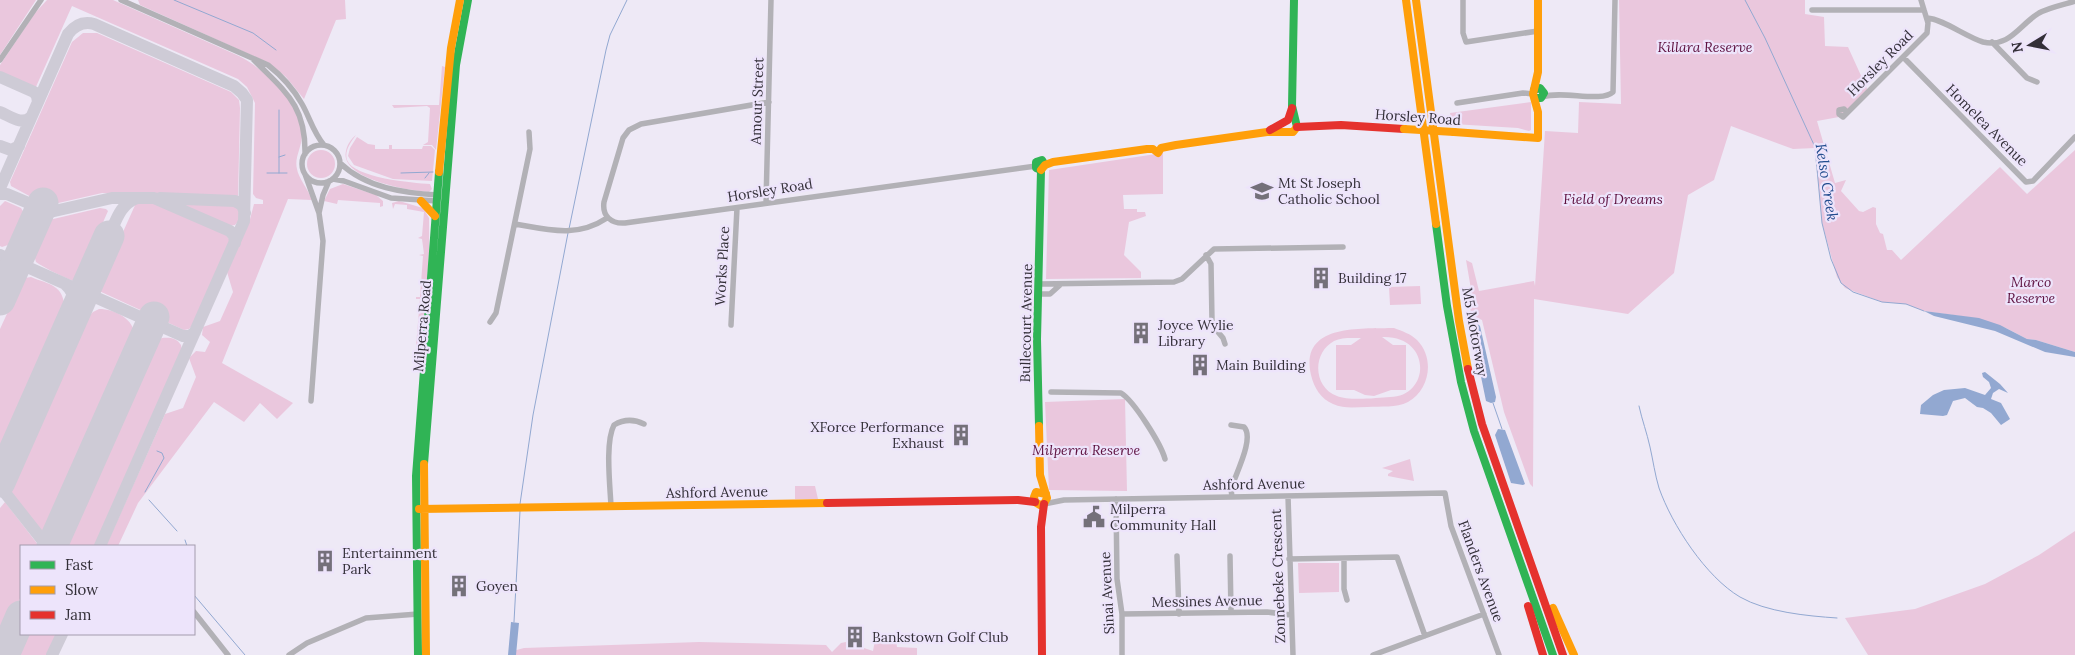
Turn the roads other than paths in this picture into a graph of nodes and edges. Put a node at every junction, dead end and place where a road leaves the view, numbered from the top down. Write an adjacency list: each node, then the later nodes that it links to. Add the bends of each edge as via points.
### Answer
1 (41, 0): 23 (street)
2 (121, 0): 21 (street)
3 (460, 0): 41 (main road, Milperra Road, via 450,48)
4 (468, 0): 42 (main road, Milperra Road, via 456,65)
5 (772, 0): 26 (street, Amour Street)
6 (1294, 0): 30 (main road)
7 (1406, 0): 63 (main road, M5 Motorway, via 1447,306 1463,390)
8 (1416, 0): 71 (main road, M5 Motorway, via 1468,372)
9 (1463, 0): 19 (street, via 1466,42)
10 (1538, 0): 19 (main road)
11 (1615, 0): 25 (street, via 1613,92 1606,97)
12 (1921, 0): 15 (street, Horsley Road)
13 (2075, 1): 20 (street, via 2041,12 2012,37)
14 (1812, 10): 15 (street)
15 (1924, 10): 16 (street, Horsley Road)
16 (1927, 18): 17 (street); 18 (street, Horsley Road)
17 (1942, 24): 18 (street); 20 (street)
18 (1928, 25): 22 (street, Horsley Road, via 1927,33)
19 (1538, 31): 25 (main road)
20 (1992, 42): 24 (street, via 2027,78)
21 (251, 58): 35 (street, via 268,65 290,86); 36 (street, via 278,82 291,100 305,132)
22 (1904, 58): 28 (street, Horsley Road); 34 (street, Homelea Avenue, via 2026,182 2033,181)
23 (0, 60)
24 (2036, 82)
25 (1539, 94): 27 (street, via 1523,93); 29 (main road)
26 (769, 102): 44 (street, Amour Street); 48 (street, via 633,128 622,138 604,205)
27 (1457, 103)
28 (1847, 113)
29 (1538, 122): 33 (main road, via 1530,131); 33 (main road, Horsley Road, via 1538,138)
30 (1291, 125): 31 (main road, via 1282,124); 31 (main road, Horsley Road); 33 (main road, Horsley Road, bridge)
31 (1269, 131): 38 (main road, Horsley Road, via 1053,162)
32 (529, 132): 49 (street, via 530,149)
33 (1517, 136)
34 (2075, 137)
35 (324, 146): 36 (street, via 314,147); 37 (street, via 335,152)
36 (305, 154): 39 (street)
37 (340, 163): 40 (street); 41 (street, via 357,175 387,188)
38 (1041, 167): 44 (street, Horsley Road); 52 (main road, Bullecourt Avenue)
39 (304, 174): 40 (street, via 313,182); 46 (street)
40 (331, 180): 43 (street, via 344,181 391,198); 46 (street, via 323,195)
41 (436, 198): 42 (street); 43 (street); 47 (main road, Milperra Road)
42 (445, 199): 70 (main road, Milperra Road)
43 (421, 201): 47 (main road)
44 (766, 203): 45 (street, Horsley Road)
45 (738, 208): 48 (street, Horsley Road, via 622,224); 56 (street, Works Place)
46 (320, 214): 59 (street, via 323,249)
47 (435, 216): 70 (main road, Milperra Road, via 418,445)
48 (607, 218): 49 (street, via 590,228 561,232)
49 (515, 224): 55 (street, via 496,313)
50 (1343, 247): 51 (street, via 1214,249)
51 (1206, 255): 53 (street, via 1182,279 1174,282); 57 (street, via 1211,264 1213,326)
52 (1039, 284): 53 (street); 54 (main road, Bullecourt Avenue)
53 (1060, 285): 54 (street, via 1050,294)
54 (1038, 294): 67 (main road, Bullecourt Avenue)
55 (490, 322)
56 (731, 324)
57 (1225, 344)
58 (1051, 392): 62 (street, via 1118,392 1124,395 1151,429)
59 (311, 401)
60 (644, 424): 69 (street, via 625,420 612,428 609,440)
61 (1231, 425): 66 (street, via 1244,427 1248,434 1248,444 1231,490)
62 (1165, 459)
63 (1491, 482): 94 (main road); 95 (main road, M5 Motorway)
64 (1445, 493): 65 (street, Ashford Avenue); 82 (street, Flanders Avenue, via 1451,526)
65 (1288, 496): 66 (street, Ashford Avenue); 75 (street, Zonnebeke Crescent)
66 (1232, 497): 68 (street, Ashford Avenue)
67 (1040, 499): 68 (street, Ashford Avenue); 69 (main road, Ashford Avenue); 89 (main road, Bullecourt Avenue)
68 (1116, 499): 80 (street, Sinai Avenue, via 1117,579)
69 (611, 506): 70 (main road, Ashford Avenue)
70 (421, 509): 79 (main road, Milperra Road)
71 (1512, 513): 96 (main road, M5 Motorway); 97 (main road)
72 (1177, 556): 81 (street)
73 (1230, 556): 77 (street)
74 (1344, 558): 75 (street); 76 (street, via 1344,589); 84 (street, via 1397,557)
75 (1289, 559): 83 (street, Zonnebeke Crescent)
76 (1348, 600)
77 (1231, 612): 81 (street, Messines Avenue); 83 (street, Messines Avenue)
78 (195, 613): 85 (street)
79 (421, 614): 86 (street, via 366,618 307,642); 87 (main road, Milperra Road); 88 (main road, Milperra Road)
80 (1122, 614): 81 (street, Messines Avenue); 90 (street, Sinai Avenue)
81 (1179, 614)
82 (1484, 614): 84 (street); 93 (street, Flanders Avenue)
83 (1291, 615): 91 (street, Zonnebeke Crescent)
84 (1425, 636): 92 (street)
85 (228, 655)
86 (289, 655)
87 (418, 655)
88 (426, 655)
89 (1042, 655)
90 (1122, 655)
91 (1293, 655)
92 (1373, 655)
93 (1499, 655)
94 (1543, 655)
95 (1552, 655)
96 (1563, 655)
97 (1574, 655)

